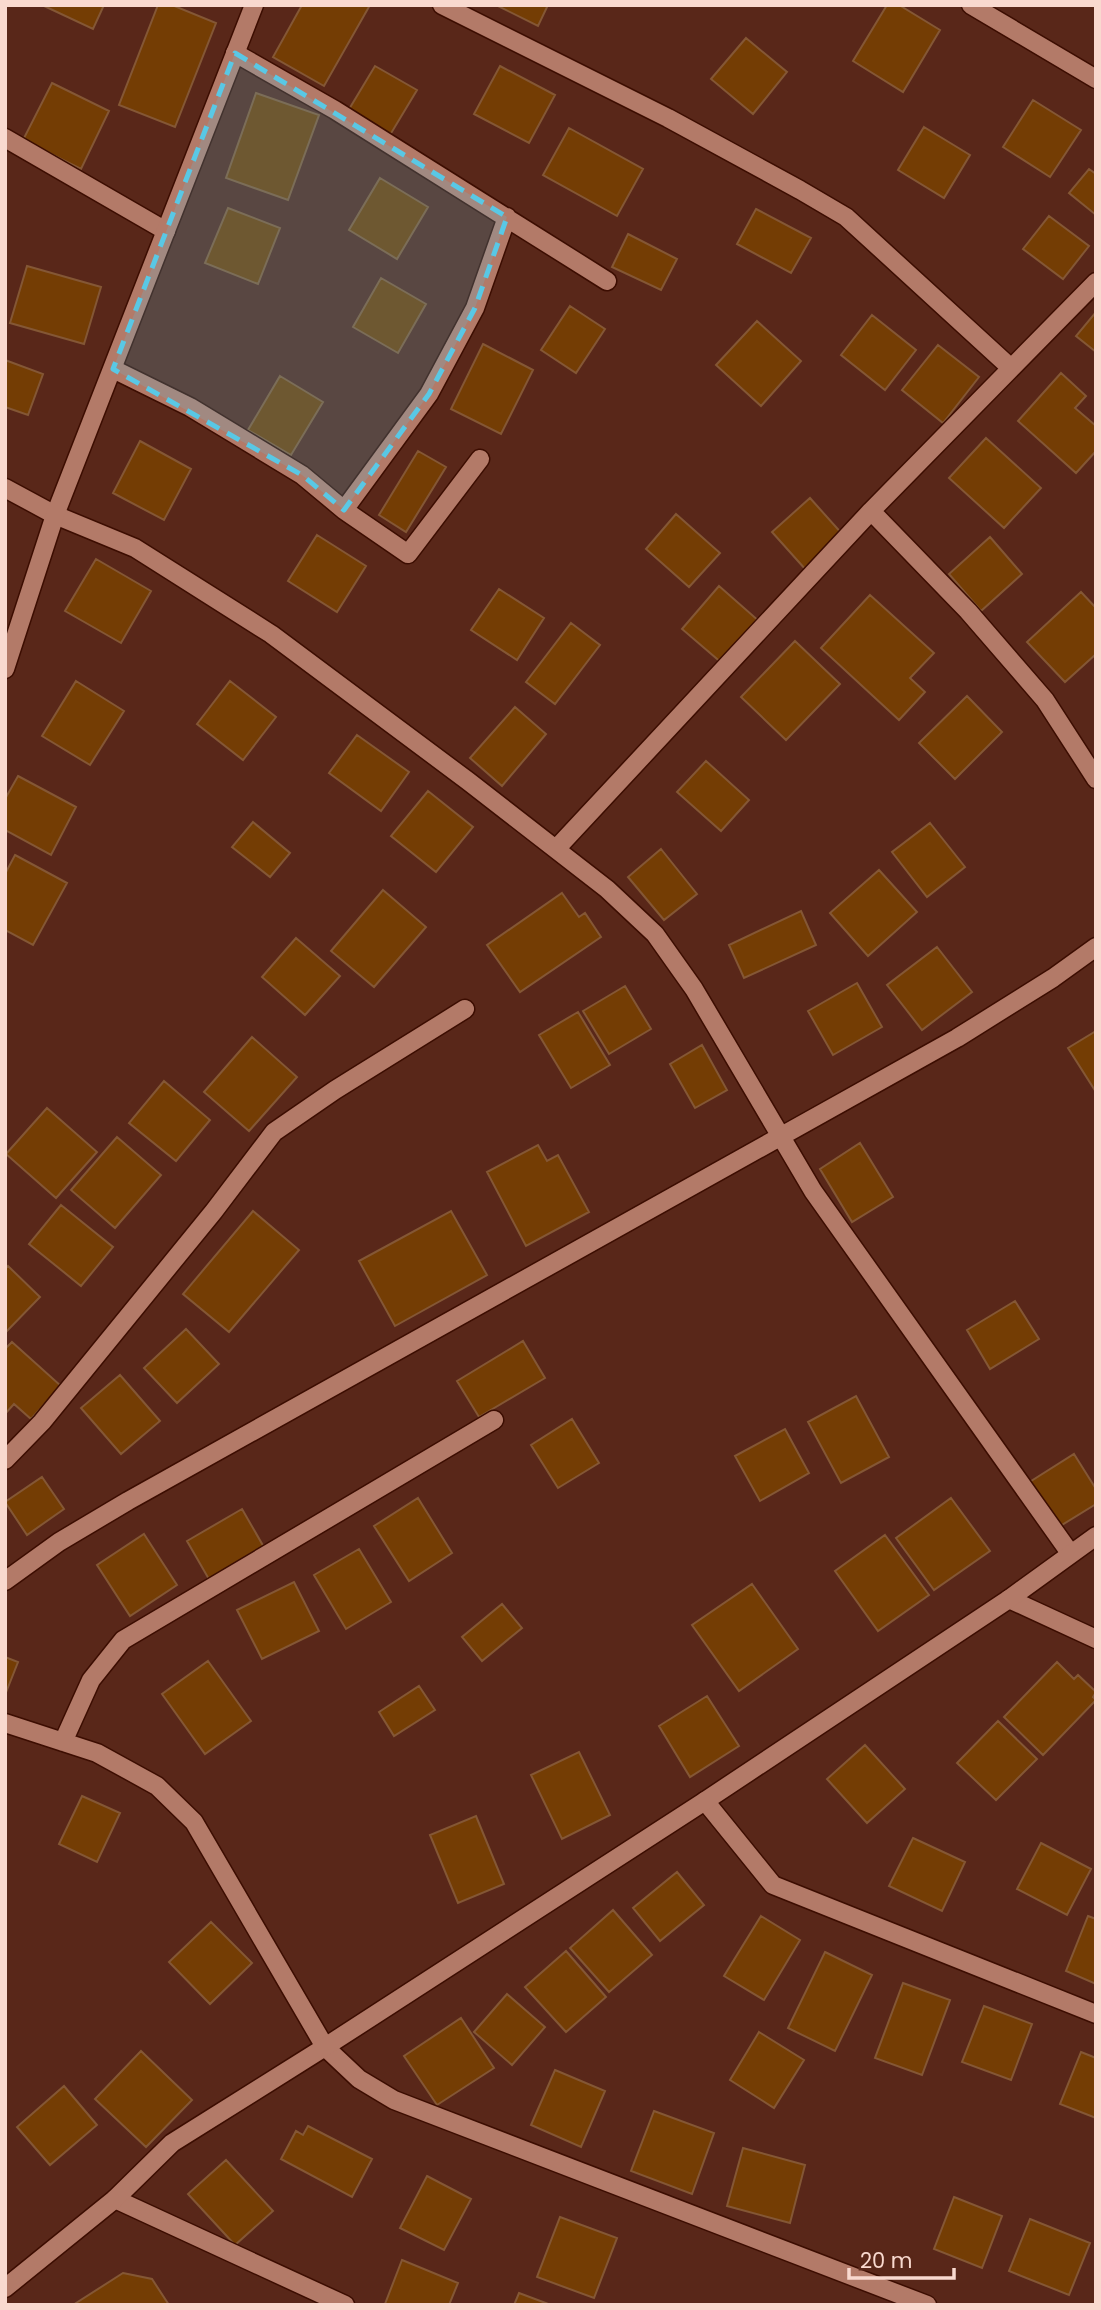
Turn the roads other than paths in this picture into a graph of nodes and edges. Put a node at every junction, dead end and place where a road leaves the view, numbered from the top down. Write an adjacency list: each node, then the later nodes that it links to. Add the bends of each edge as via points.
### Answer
1 (254, 5): 4 (street)
2 (442, 5): 11 (street, via 668,118 846,217)
3 (971, 5): 5 (street)
4 (235, 53): 7 (street); 8 (street)
5 (1096, 79)
6 (5, 138): 8 (street)
7 (507, 217): 9 (street); 15 (street, via 475,308 429,394)
8 (166, 231): 12 (street)
9 (607, 281)
10 (1096, 282): 11 (street)
11 (1012, 368): 16 (street)
12 (113, 369): 15 (street, via 235,434 302,475); 17 (street)
13 (480, 459): 15 (street, via 408,554)
14 (5, 488): 17 (street)
15 (344, 510)
16 (871, 511): 19 (street, via 968,611 1045,700); 20 (street)
17 (55, 515): 18 (street); 20 (street, via 135,548 271,634)
18 (5, 668)
19 (1096, 779)
20 (556, 849): 23 (street, via 655,934 694,989)
21 (1096, 947): 23 (street, via 957,1038)
22 (466, 1010): 25 (street, via 274,1132 42,1422)
23 (781, 1136): 27 (street, via 813,1191); 28 (street, via 128,1501)
24 (494, 1420): 32 (street, via 123,1640 91,1680)
25 (5, 1460)
26 (1096, 1536): 27 (street)
27 (1070, 1553): 29 (street)
28 (5, 1581)
29 (1009, 1599): 30 (street); 33 (street)
30 (1096, 1639)
31 (5, 1723): 32 (street)
32 (62, 1742): 35 (street, via 97,1754 157,1786 194,1822)
33 (705, 1801): 34 (street, via 773,1885); 35 (street)
34 (1096, 2014)
35 (325, 2047): 36 (street, via 172,2143); 39 (street, via 359,2079 394,2100)
36 (115, 2199): 37 (street); 38 (street)
37 (5, 2288)
38 (345, 2305)
39 (927, 2305)

